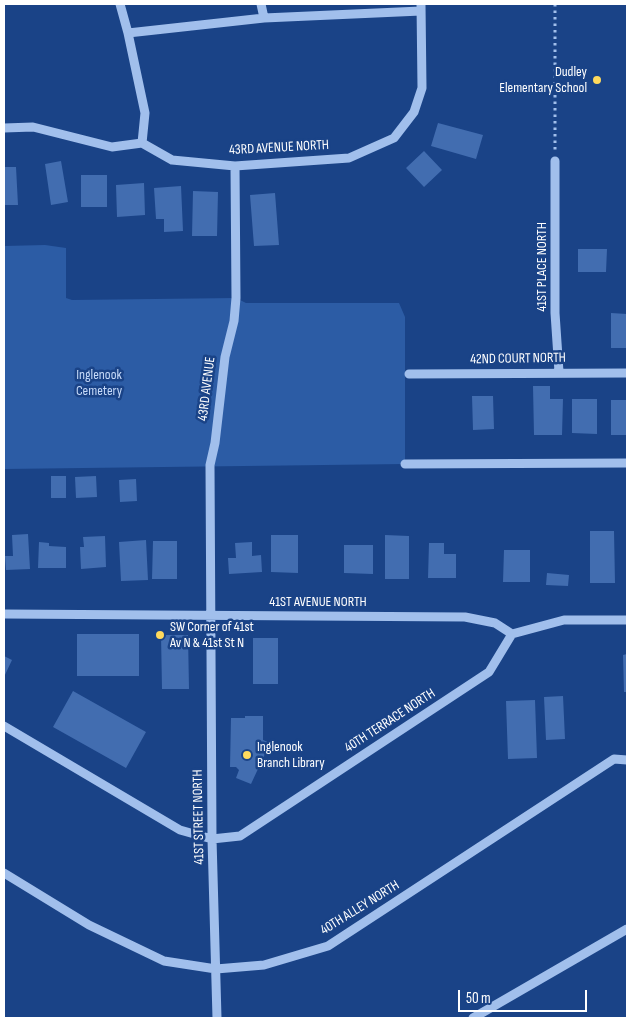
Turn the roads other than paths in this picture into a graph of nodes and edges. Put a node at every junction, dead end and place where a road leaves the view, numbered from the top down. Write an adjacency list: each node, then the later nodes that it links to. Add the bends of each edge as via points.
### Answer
1 (120, 4): 5 (street)
2 (261, 4): 4 (street)
3 (421, 7): 4 (street); 9 (street, 43RD AVENUE NORTH, via 422,88 414,112 394,138 349,158)
4 (264, 18): 5 (street)
5 (128, 33): 7 (street, via 145,114)
6 (4, 128): 7 (street, via 33,127 112,147)
7 (142, 143): 9 (street, 43RD AVENUE NORTH, via 172,160)
8 (555, 161): 10 (street, 41ST PLACE NORTH, via 555,313)
9 (235, 166): 16 (street, 43RD AVENUE, via 236,298 234,321 224,357 210,465)
10 (559, 372): 11 (street, 42ND COURT NORTH); 12 (street, 42ND COURT NORTH)
11 (627, 373)
12 (409, 374)
13 (627, 463): 14 (street)
14 (405, 464)
15 (4, 614): 16 (street, 41ST AVENUE NORTH)
16 (211, 615): 18 (street, 41ST AVENUE NORTH, via 465,617 495,623); 21 (street, 41ST STREET NORTH)
17 (627, 620): 18 (street, via 564,620)
18 (512, 634): 21 (street, 40TH TERRACE NORTH, via 489,672 240,836)
19 (4, 726): 21 (street, 40TH TERRACE NORTH, via 180,830)
20 (627, 760): 24 (street, 40TH ALLEY NORTH, via 614,759 328,946 264,965)
21 (212, 839): 24 (street, 41ST STREET NORTH)
22 (4, 873): 24 (street, 40TH ALLEY NORTH, via 89,925 164,961)
23 (627, 928): 26 (street)
24 (216, 969): 25 (street, 41ST STREET NORTH)
25 (217, 1018)
26 (472, 1018)

